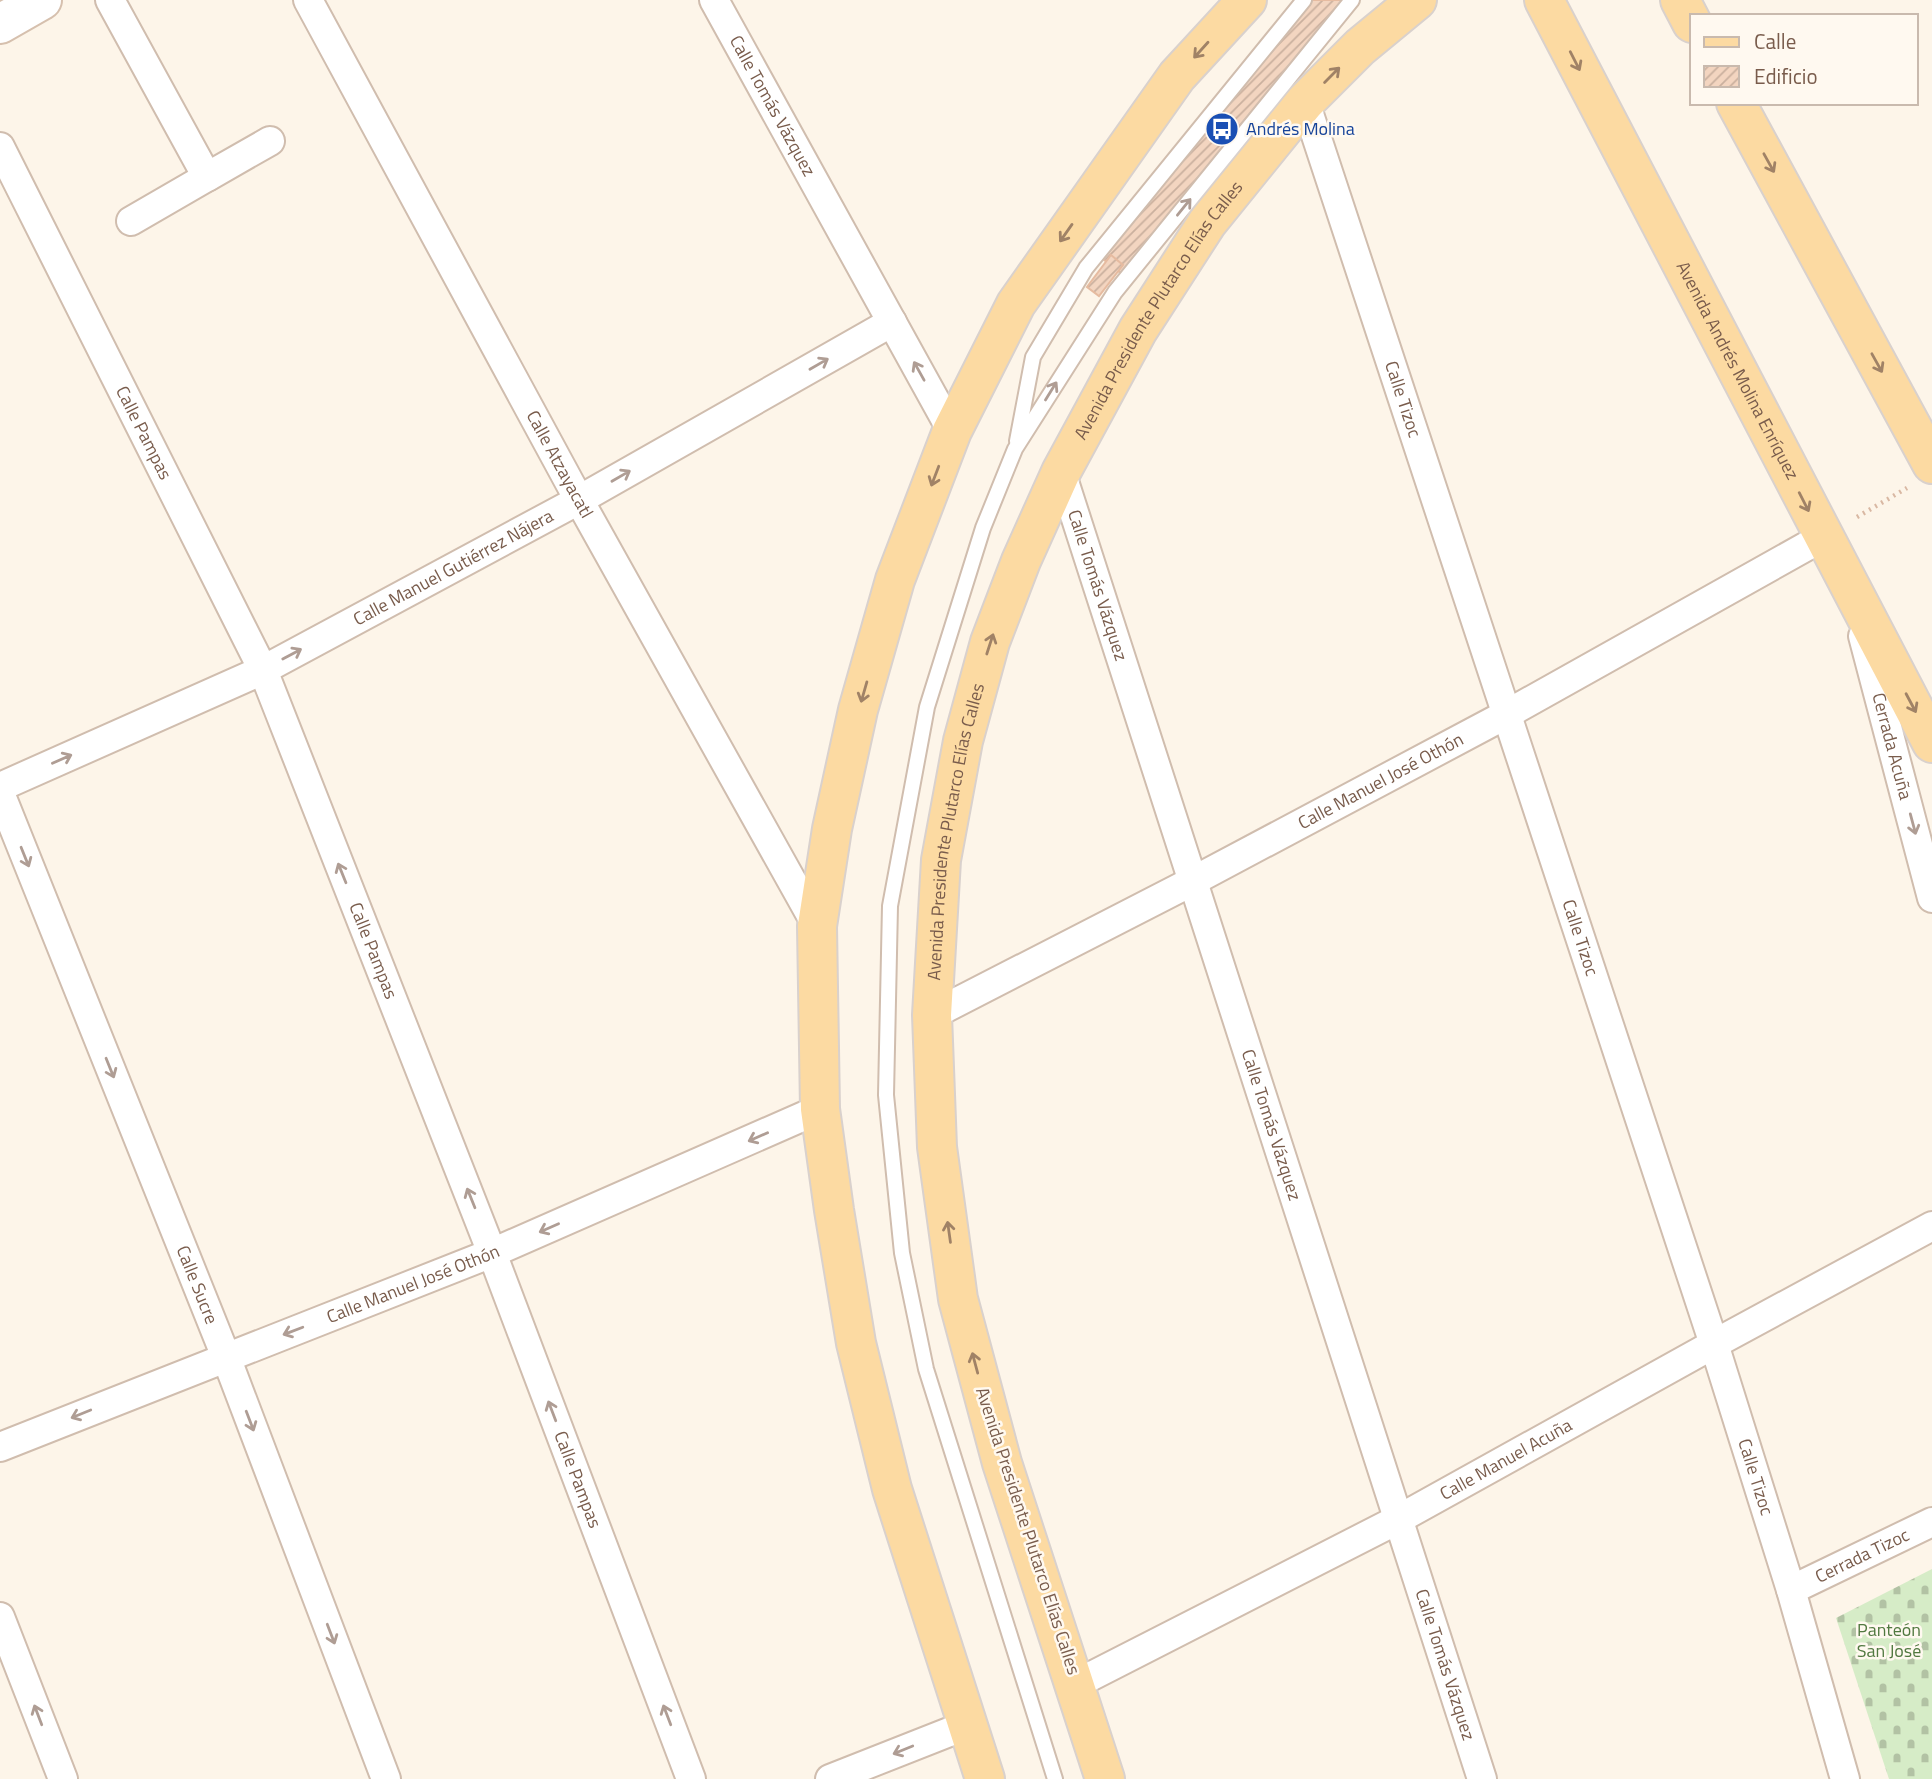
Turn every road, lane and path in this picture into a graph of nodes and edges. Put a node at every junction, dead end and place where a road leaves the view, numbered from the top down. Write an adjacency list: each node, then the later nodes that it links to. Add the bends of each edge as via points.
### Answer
1 (43, 0): 12 (street)
2 (110, 0): 17 (street)
3 (307, 0): 24 (street, Calle Atzayacatl)
4 (714, 0): 19 (street, Calle Tomás Vázquez)
5 (1247, 0): 20 (main road, one-way to 20, via 1177,76 1016,304)
6 (1304, 0): 21 (lane, via 1086,268 1033,358)
7 (1352, 0): 21 (lane, one-way to 7, via 1115,292)
8 (1417, 0): 13 (main road, Avenida Presidente Plutarco Elías Calles, one-way to 8)
9 (1544, 0): 25 (main road, Avenida Andrés Molina Enríquez, one-way to 25)
10 (1680, 0): 11 (main road)
11 (1690, 19)
12 (0, 24)
13 (1304, 102): 22 (main road, Avenida Presidente Plutarco Elías Calles, via 1207,223 1138,330); 28 (street, Calle Tizoc)
14 (1737, 105): 23 (main road, one-way to 23)
15 (270, 141): 17 (street)
16 (0, 147): 27 (street, Calle Pampas)
17 (207, 177): 18 (street)
18 (131, 221)
19 (892, 322): 20 (street, Calle Tomás Vázquez, one-way to 19); 24 (street, Calle Manuel Gutiérrez Nájera, one-way to 19)
20 (952, 431): 34 (main road, one-way to 34, via 895,580 859,710 832,829)
21 (1015, 449): 53 (lane, via 982,528 927,707 890,906 886,1095 902,1253 926,1368)
22 (1061, 472): 32 (street, Calle Tomás Vázquez); 35 (main road, Avenida Presidente Plutarco Elías Calles, one-way to 22, via 941,860 963,741 990,642)
23 (1921, 475): 25 (path)
24 (579, 500): 27 (street, Calle Manuel Gutiérrez Nájera, one-way to 24); 34 (street, Calle Atzayacatl)
25 (1823, 537): 26 (main road, Avenida Andrés Molina Enríquez); 28 (street, Calle Manuel José Othón)
26 (1852, 592): 29 (main road, Avenida Andrés Molina Enríquez, one-way to 29); 33 (street, Cerrada Acuña, one-way to 33)
27 (262, 670): 30 (street, Calle Manuel Gutiérrez Nájera, one-way to 27); 38 (street, Calle Pampas, one-way to 27)
28 (1507, 714): 32 (street, Calle Manuel José Othón); 39 (street, Calle Tizoc)
29 (1932, 743)
30 (0, 787)
31 (0, 793): 40 (street, Calle Sucre, one-way to 40)
32 (1193, 881): 35 (street, Calle Manuel José Othón); 42 (street, Calle Tomás Vázquez)
33 (1932, 898)
34 (817, 926): 36 (main road)
35 (932, 1015): 46 (main road, Avenida Presidente Plutarco Elías Calles, one-way to 35, via 1002,1463 958,1299 937,1147)
36 (820, 1109): 38 (street, Calle Manuel José Othón, one-way to 38); 47 (main road, via 856,1343 892,1489)
37 (1932, 1226): 39 (street, Calle Manuel Acuña)
38 (492, 1253): 40 (street, Calle Manuel José Othón, one-way to 40); 50 (street, Calle Pampas, one-way to 38)
39 (1713, 1344): 42 (street, Calle Manuel Acuña); 44 (street, Calle Tizoc)
40 (226, 1357): 41 (street, Calle Manuel José Othón, one-way to 41); 49 (street, Calle Sucre, one-way to 49)
41 (0, 1447)
42 (1397, 1520): 46 (street, Calle Manuel Acuña); 55 (street, Calle Tomás Vázquez)
43 (1932, 1522): 44 (street, Cerrada Tizoc)
44 (1791, 1590): 56 (street, Calle Tizoc)
45 (0, 1617): 48 (street, one-way to 45)
46 (1076, 1684): 54 (main road, Avenida Presidente Plutarco Elías Calles)
47 (967, 1725): 51 (street, one-way to 51); 52 (main road)
48 (63, 1779)
49 (386, 1779)
50 (691, 1779)
51 (830, 1779)
52 (985, 1779)
53 (1055, 1779)
54 (1105, 1779)
55 (1482, 1779)
56 (1845, 1779)

